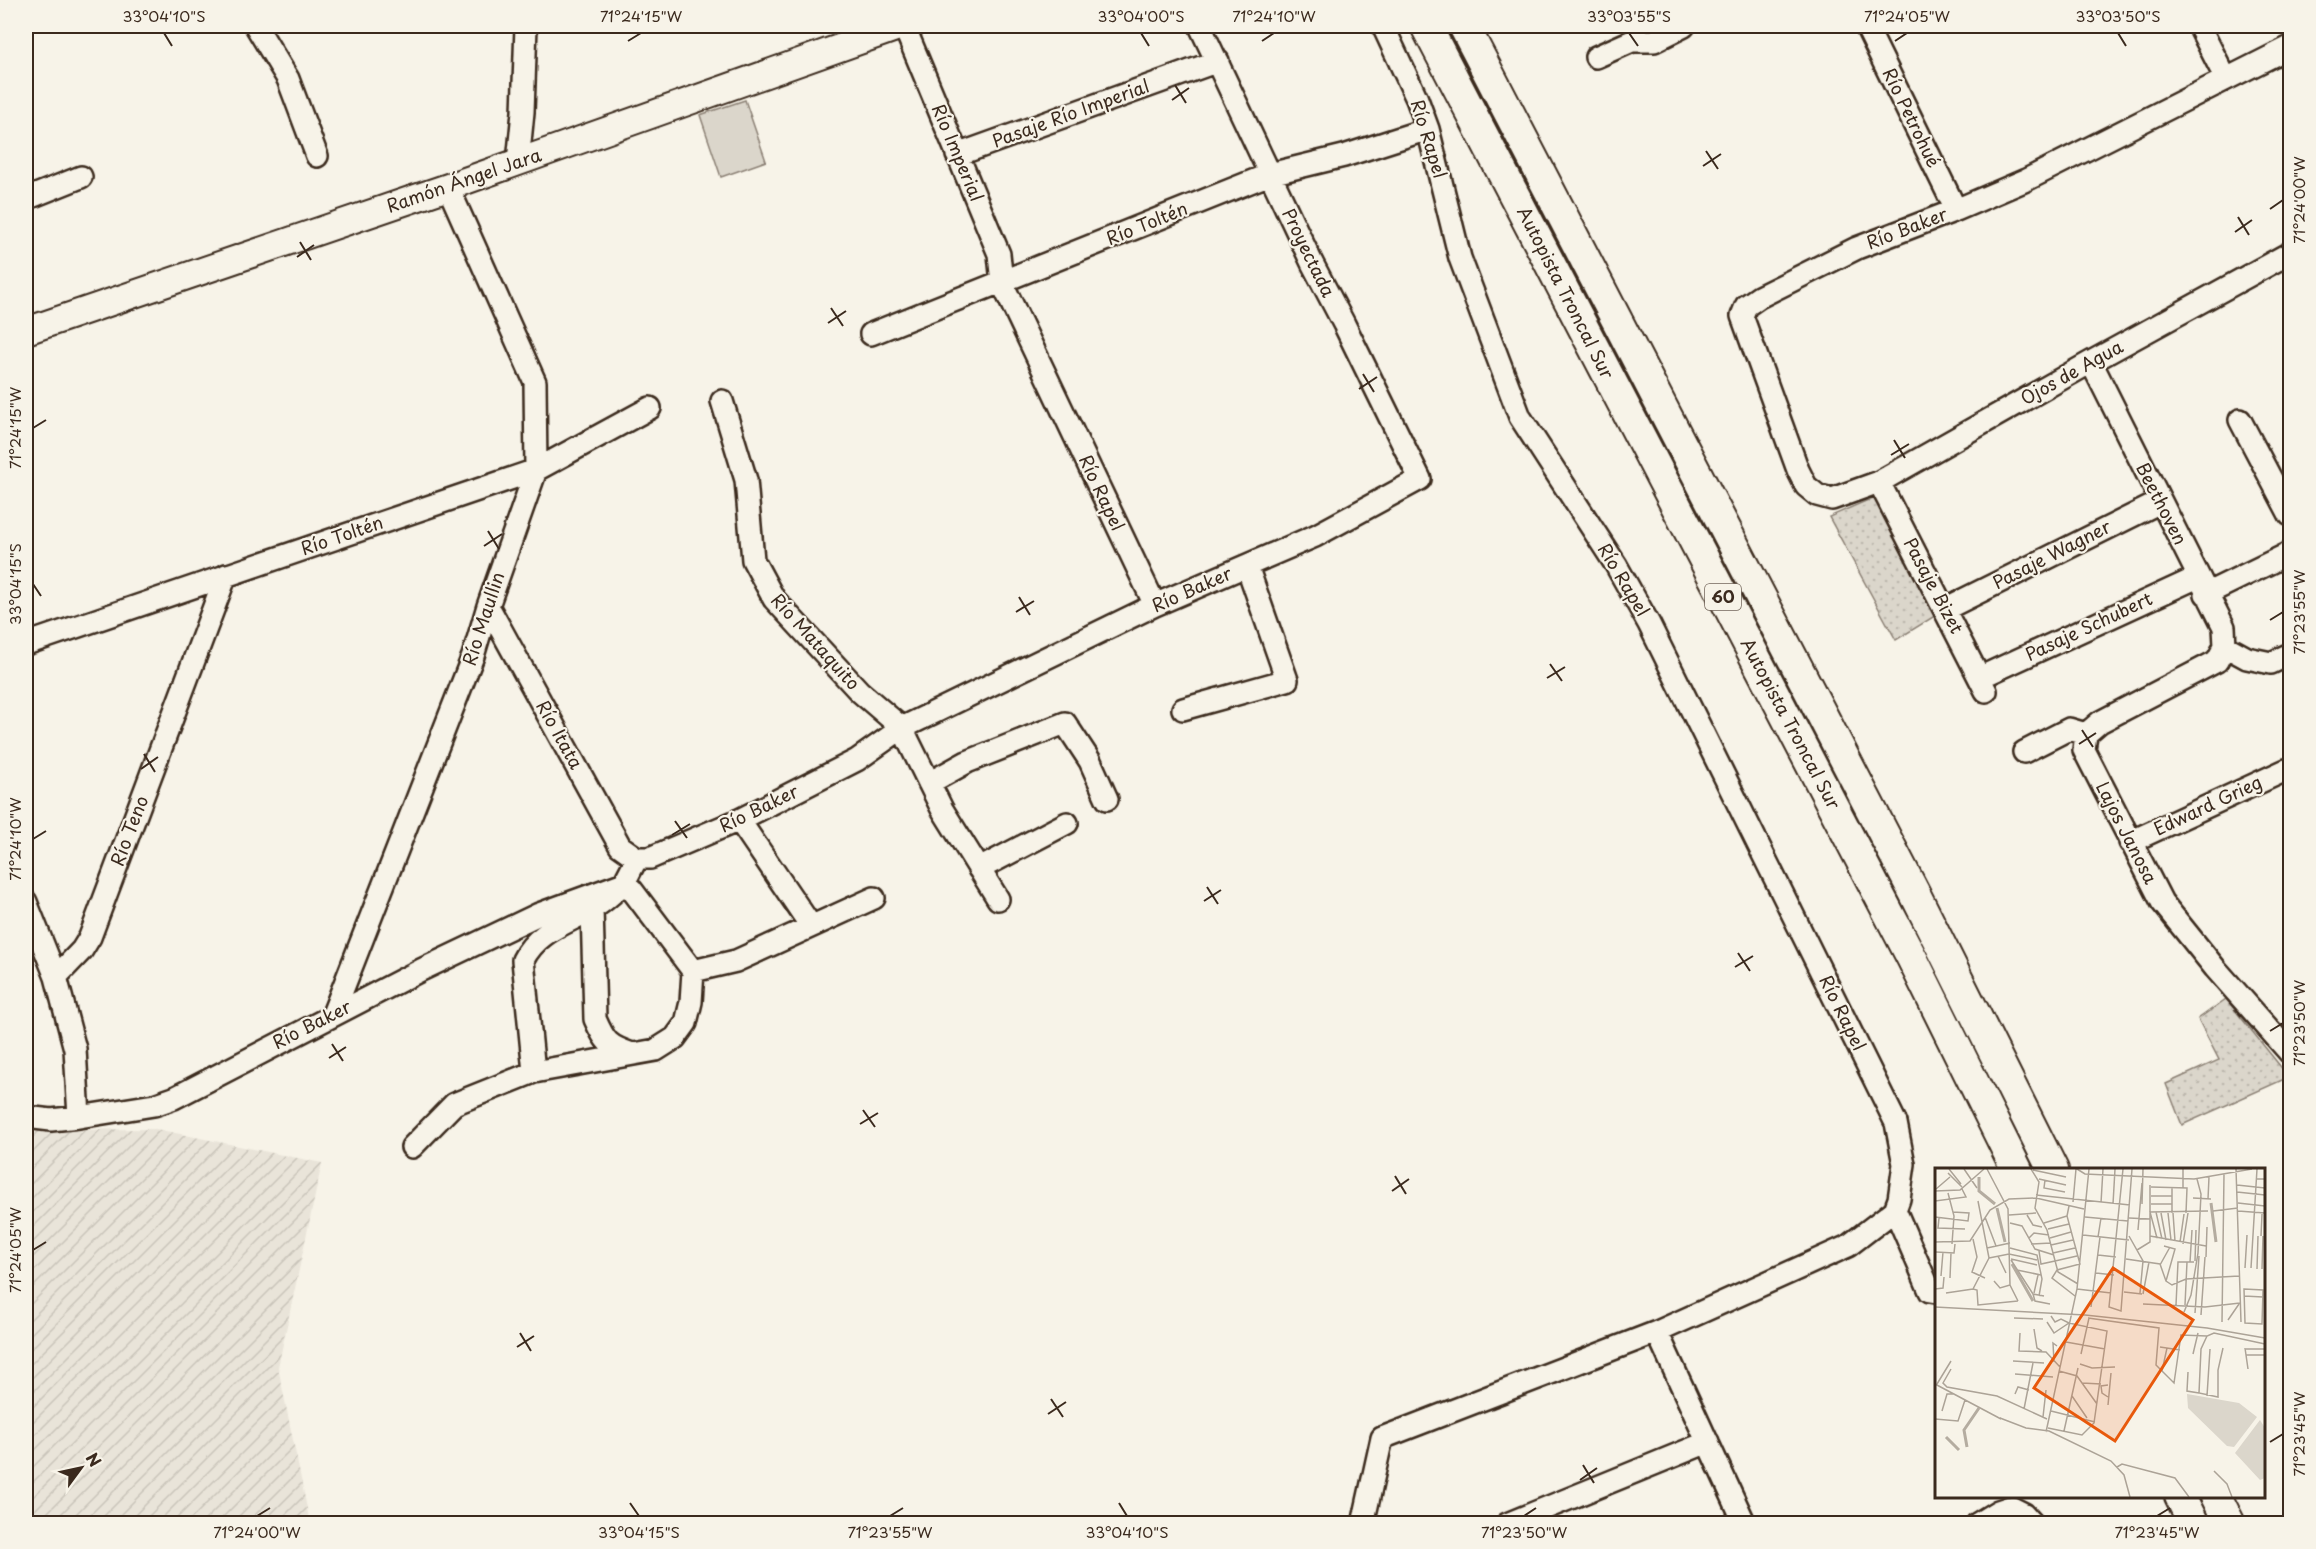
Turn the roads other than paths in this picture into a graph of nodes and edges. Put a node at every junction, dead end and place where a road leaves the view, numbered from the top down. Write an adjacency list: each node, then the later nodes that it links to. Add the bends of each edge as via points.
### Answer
1 (256, 26): 18 (street, via 288,79)
2 (542, 26): 11 (street)
3 (902, 26): 17 (street, Río Imperial); 19 (main road, Ramón Ángel Jara)
4 (1200, 26): 14 (street, Proyectada)
5 (1383, 26): 16 (street, Río Rapel)
6 (1426, 26): 77 (highway, Autopista Troncal Sur / 60, via 1912,958)
7 (1464, 26): 78 (highway, Autopista Troncal Sur / 60, via 1914,892)
8 (1684, 26): 13 (street, via 1654,41 1632,41)
9 (1866, 26): 24 (street, Río Petrohué)
10 (2199, 26): 15 (street)
11 (526, 34): 19 (street)
12 (2290, 47): 15 (street, Río Baker)
13 (1596, 57)
14 (1218, 61): 17 (street, Pasaje Río Imperial); 20 (street, Proyectada)
15 (2226, 79): 24 (street, Río Baker, via 2026,180)
16 (1428, 129): 20 (street, Río Toltén); 79 (street, Río Rapel, via 1460,258 1520,417 1616,565 1649,624 1896,1123 1904,1164)
17 (957, 155): 26 (street, Río Imperial, via 999,254)
18 (317, 156)
19 (518, 162): 22 (main road, Ramón Ángel Jara)
20 (1270, 174): 26 (street, Río Toltén); 34 (street, Proyectada)
21 (81, 177): 23 (street)
22 (448, 187): 27 (main road, Ramón Ángel Jara); 33 (street, Río Maullin, via 535,382)
23 (26, 199)
24 (1956, 210): 36 (street, Río Baker, via 1857,248 1759,297 1746,306 1742,316 1806,486 1817,495 1833,499)
25 (2290, 253): 29 (street, Ojos de Agua)
26 (1002, 283): 28 (street, Río Toltén); 43 (street, Río Rapel)
27 (26, 331)
28 (871, 334)
29 (2091, 362): 35 (street, Ojos de Agua); 37 (street, Beethoven)
30 (722, 401): 51 (street, Río Mataquito, via 746,480 753,560 774,599 859,691)
31 (650, 408): 33 (street, Río Toltén)
32 (2240, 420): 38 (street)
33 (536, 470): 41 (street, Río Toltén); 44 (street, Río Maullin)
34 (1420, 479): 40 (street, Río Baker, via 1315,536)
35 (1879, 482): 36 (street, Ojos de Agua); 45 (street, Pasaje Bizet)
36 (1854, 492)
37 (2160, 502): 42 (street, Beethoven); 45 (street, Pasaje Wagner)
38 (2290, 515)
39 (2290, 553): 42 (street, Pasaje Schubert)
40 (1247, 566): 43 (street, Río Baker); 50 (street, via 1287,680)
41 (226, 575): 46 (street, Río Toltén); 69 (street, Río Teno, via 90,937)
42 (2202, 585): 47 (street, Beethoven, via 2224,627); 49 (street, Pasaje Schubert)
43 (1155, 605): 51 (street, Río Baker)
44 (488, 606): 60 (street, Río Itata, via 620,846); 70 (street, Río Maullin, via 473,656)
45 (1945, 609): 49 (street, Pasaje Bizet)
46 (26, 644)
47 (2225, 646): 48 (street, via 2247,658 2271,663); 52 (street, via 2217,661 2100,722)
48 (2290, 654)
49 (1984, 684)
50 (1183, 709)
51 (902, 728): 55 (street); 57 (street, Río Baker, via 857,760)
52 (2086, 734): 53 (street, via 2069,729); 59 (street, Lajos Janosa, via 2084,750)
53 (2024, 752)
54 (2286, 770): 59 (street, Edward Grieg)
55 (929, 783): 56 (street, via 967,762 1065,723 1090,761); 61 (street)
56 (1107, 799)
57 (739, 820): 60 (street, Río Baker, via 650,858); 67 (street)
58 (1067, 823): 61 (street)
59 (2130, 843): 71 (street, Lajos Janosa, via 2162,902)
60 (637, 858): 62 (street)
61 (979, 869): 64 (street)
62 (624, 883): 66 (street); 68 (street); 70 (street, Río Baker, via 539,914)
63 (874, 898): 67 (street)
64 (998, 899)
65 (26, 902): 69 (street)
66 (592, 908): 72 (street, via 595,1019 612,1048); 73 (street, via 543,935 528,948 523,960)
67 (811, 926): 68 (street, via 736,961)
68 (693, 971): 72 (street, via 686,1023 675,1038 656,1050)
69 (56, 977): 75 (street, via 75,1049)
70 (333, 1014): 75 (street, Río Baker, via 174,1098)
71 (2290, 1053)
72 (632, 1054): 73 (street)
73 (534, 1072): 76 (street, via 454,1104)
74 (26, 1117): 75 (street, Río Baker)
75 (79, 1117)
76 (412, 1147)
77 (2016, 1168)
78 (2052, 1168)
79 (1895, 1210): 80 (street, via 1930,1291); 81 (street, via 1848,1246)
80 (1935, 1292)
81 (1657, 1332): 82 (street); 85 (street, via 1382,1438)
82 (1707, 1442): 86 (street); 87 (street)
83 (2181, 1498): 90 (highway)
84 (2217, 1498): 91 (highway)
85 (1363, 1524)
86 (1507, 1524)
87 (1745, 1524)
88 (1977, 1524): 89 (street, via 2010,1507)
89 (2033, 1524)
90 (2194, 1524)
91 (2230, 1524)

